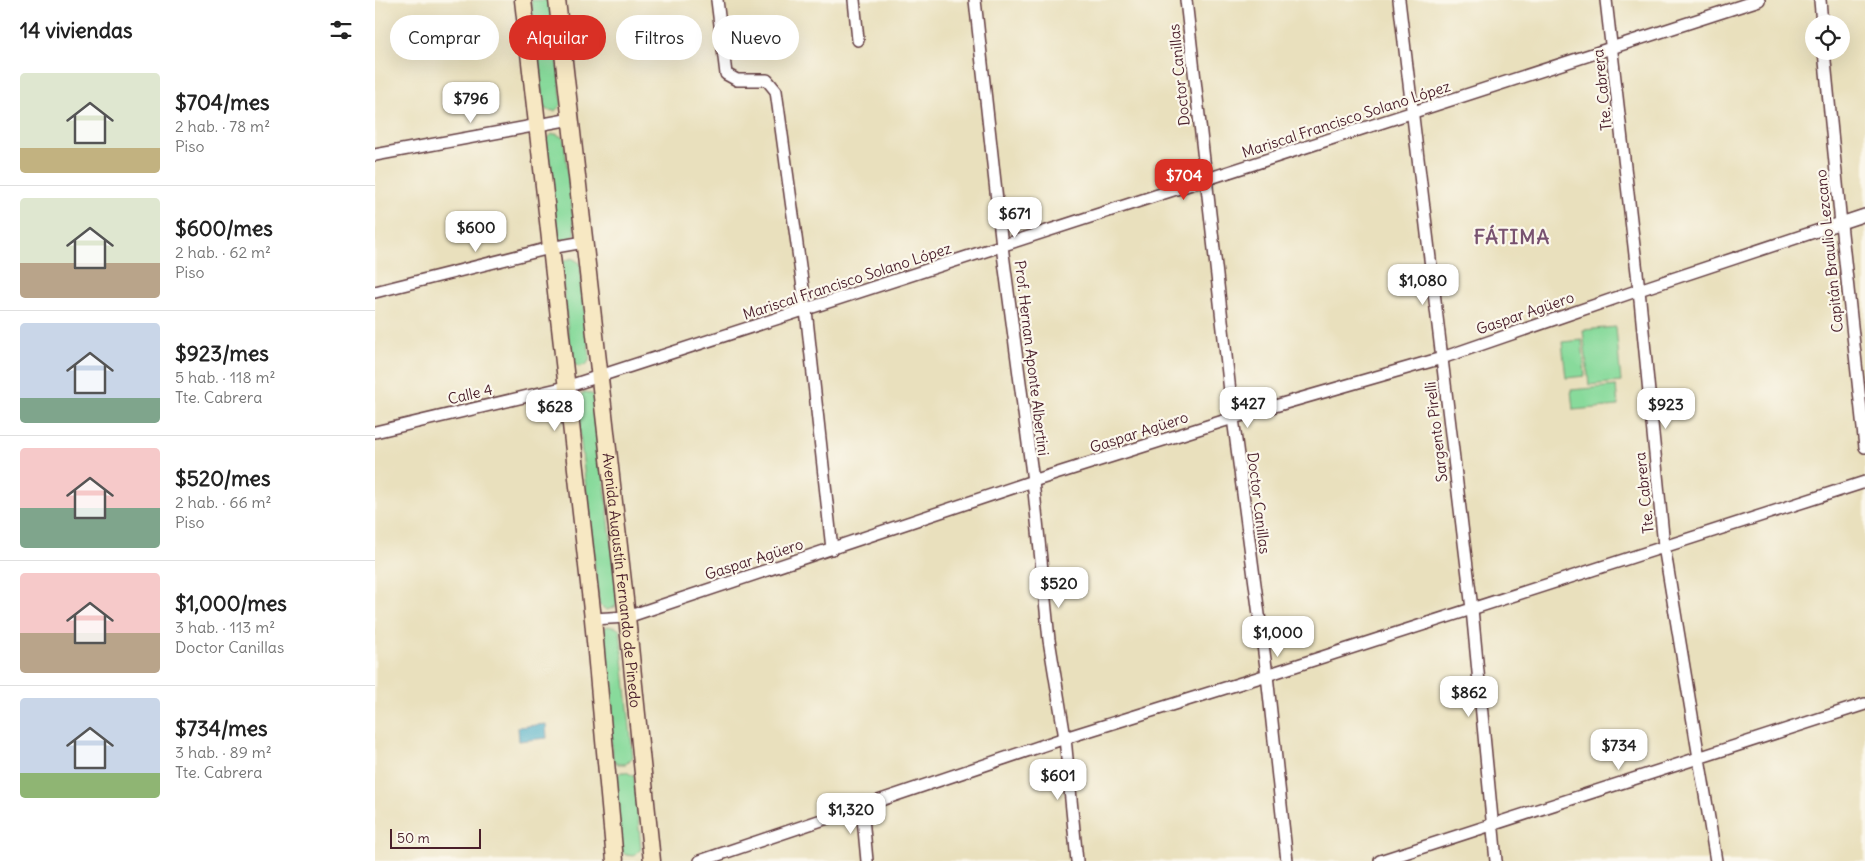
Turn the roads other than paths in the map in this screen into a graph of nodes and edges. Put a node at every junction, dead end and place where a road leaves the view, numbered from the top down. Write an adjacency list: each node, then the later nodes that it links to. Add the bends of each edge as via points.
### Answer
1 (523, 0): 17 (street)
2 (557, 0): 16 (street, Avenida Augustín Fernando de Pinedo)
3 (717, 0): 27 (street, via 726,74 737,80 767,80 776,92)
4 (854, 0): 12 (street)
5 (975, 0): 23 (street, Prof. Hernan Aponte Albertini)
6 (1186, 0): 19 (street, Doctor Canillas)
7 (1399, 0): 15 (street, Sargento Pirelli)
8 (1606, 0): 13 (street, Tte. Cabrera)
9 (1759, 0): 13 (street, Mariscal Francisco Solano López)
10 (1820, 0): 11 (street)
11 (1821, 15)
12 (858, 40)
13 (1613, 48): 15 (street, Mariscal Francisco Solano López); 25 (street, Tte. Cabrera)
14 (1825, 60): 21 (street, Capitán Braulio Lezcano)
15 (1413, 113): 19 (street, Mariscal Francisco Solano López); 28 (street, Sargento Pirelli)
16 (571, 120): 17 (street); 22 (street, Avenida Augustín Fernando de Pinedo)
17 (536, 126): 18 (street); 24 (street)
18 (375, 155)
19 (1205, 180): 23 (street, Mariscal Francisco Solano López); 31 (street, Doctor Canillas)
20 (1865, 215): 21 (street, Gaspar Agüero)
21 (1841, 224): 25 (street, Gaspar Agüero); 33 (street, Capitán Braulio Lezcano)
22 (584, 242): 24 (street); 29 (street, Avenida Augustín Fernando de Pinedo)
23 (1002, 246): 27 (street, Mariscal Francisco Solano López); 34 (street, Prof. Hernan Aponte Albertini)
24 (550, 248): 26 (street); 30 (street)
25 (1639, 290): 28 (street, Gaspar Agüero); 36 (street, Tte. Cabrera)
26 (375, 292)
27 (806, 310): 29 (street, Mariscal Francisco Solano López); 37 (street)
28 (1442, 358): 31 (street, Gaspar Agüero); 38 (street, Sargento Pirelli)
29 (600, 376): 30 (street, Calle 4); 39 (street, Avenida Augustín Fernando de Pinedo)
30 (566, 387): 32 (street, Calle 4); 40 (street)
31 (1233, 418): 34 (street, Gaspar Agüero); 41 (street, Doctor Canillas)
32 (375, 432)
33 (1865, 447)
34 (1033, 481): 37 (street, Gaspar Agüero); 43 (street, Prof. Hernan Aponte Albertini, via 1049,640)
35 (1865, 482): 36 (street)
36 (1664, 546): 38 (street); 44 (street, Tte. Cabrera)
37 (832, 549): 39 (street, Gaspar Agüero)
38 (1472, 609): 41 (street); 46 (street, Sargento Pirelli)
39 (627, 617): 40 (street, Gaspar Agüero); 48 (street, Avenida Augustín Fernando de Pinedo)
40 (593, 619): 47 (street)
41 (1267, 676): 43 (street); 52 (street, Doctor Canillas)
42 (1865, 704): 44 (street)
43 (1065, 738): 45 (street); 51 (street)
44 (1699, 759): 46 (street); 55 (street, Tte. Cabrera)
45 (861, 807): 49 (street); 50 (street)
46 (1493, 825): 53 (street); 54 (street, Sargento Pirelli)
47 (615, 861)
48 (652, 861)
49 (700, 861)
50 (867, 861)
51 (1077, 861)
52 (1287, 861)
53 (1381, 861)
54 (1496, 861)
55 (1716, 861)

